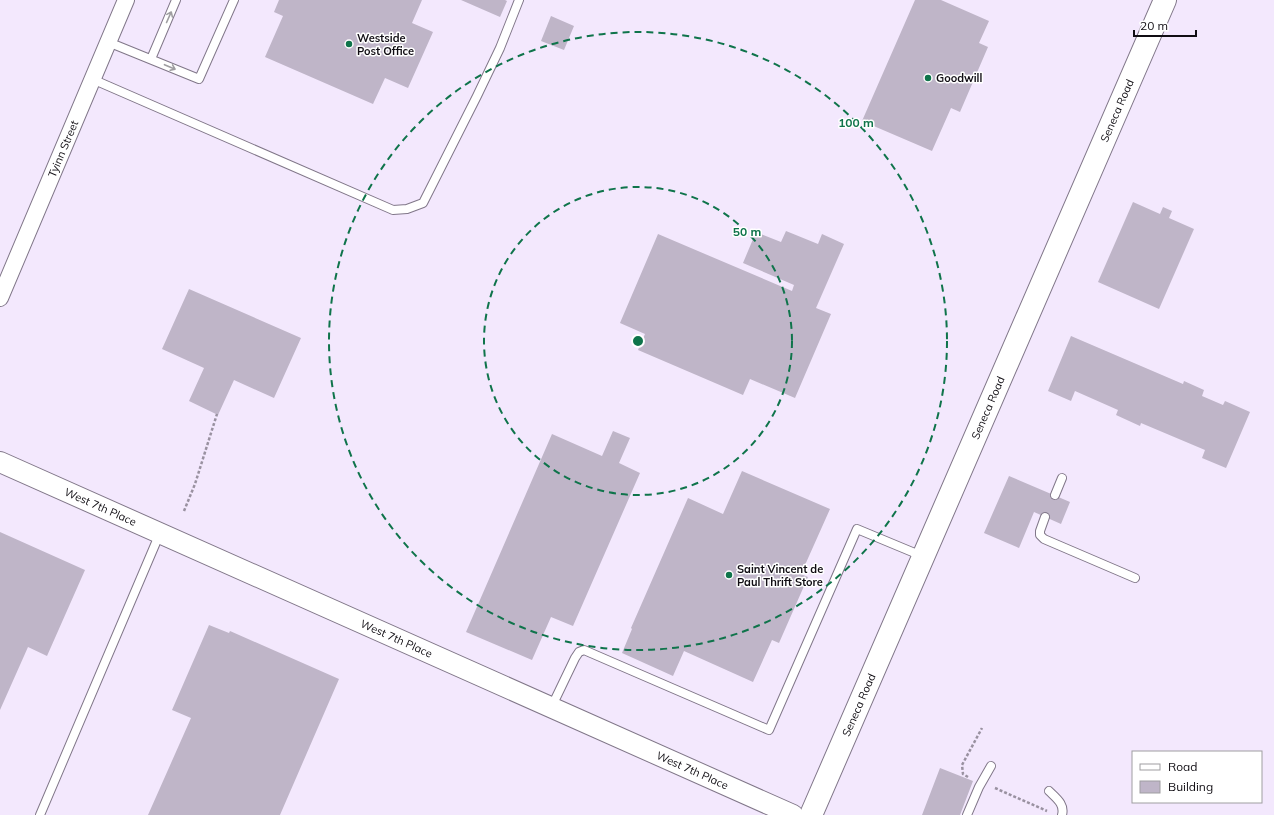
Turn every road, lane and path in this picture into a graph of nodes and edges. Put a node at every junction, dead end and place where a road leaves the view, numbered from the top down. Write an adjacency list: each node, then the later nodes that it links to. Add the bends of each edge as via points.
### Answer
1 (126, 0): 6 (street, Tyinn Street)
2 (176, 0): 7 (lane, one-way to 2)
3 (234, 0): 7 (lane, one-way to 3, via 199,79)
4 (519, 0): 8 (lane, via 484,82 423,203 407,209 393,210)
5 (1165, 0): 17 (main road, Seneca Road)
6 (108, 42): 7 (lane); 8 (street, Tyinn Street)
7 (151, 59)
8 (92, 79): 9 (street, Tyinn Street)
9 (0, 298)
10 (217, 414): 14 (path)
11 (0, 462): 16 (street, West 7th Place)
12 (1062, 478): 13 (lane)
13 (1054, 495)
14 (184, 511)
15 (1045, 517): 18 (lane, via 1040,531 1044,539)
16 (160, 533): 19 (street, West 7th Place); 22 (lane)
17 (923, 557): 19 (lane, via 857,529 769,730 584,650 575,658); 24 (main road, Seneca Road)
18 (1134, 578)
19 (551, 708): 23 (street, West 7th Place)
20 (991, 766): 25 (lane)
21 (1050, 791): 26 (lane, via 1060,802)
22 (40, 815)
23 (793, 815)
24 (811, 815)
25 (966, 815)
26 (1062, 815)

